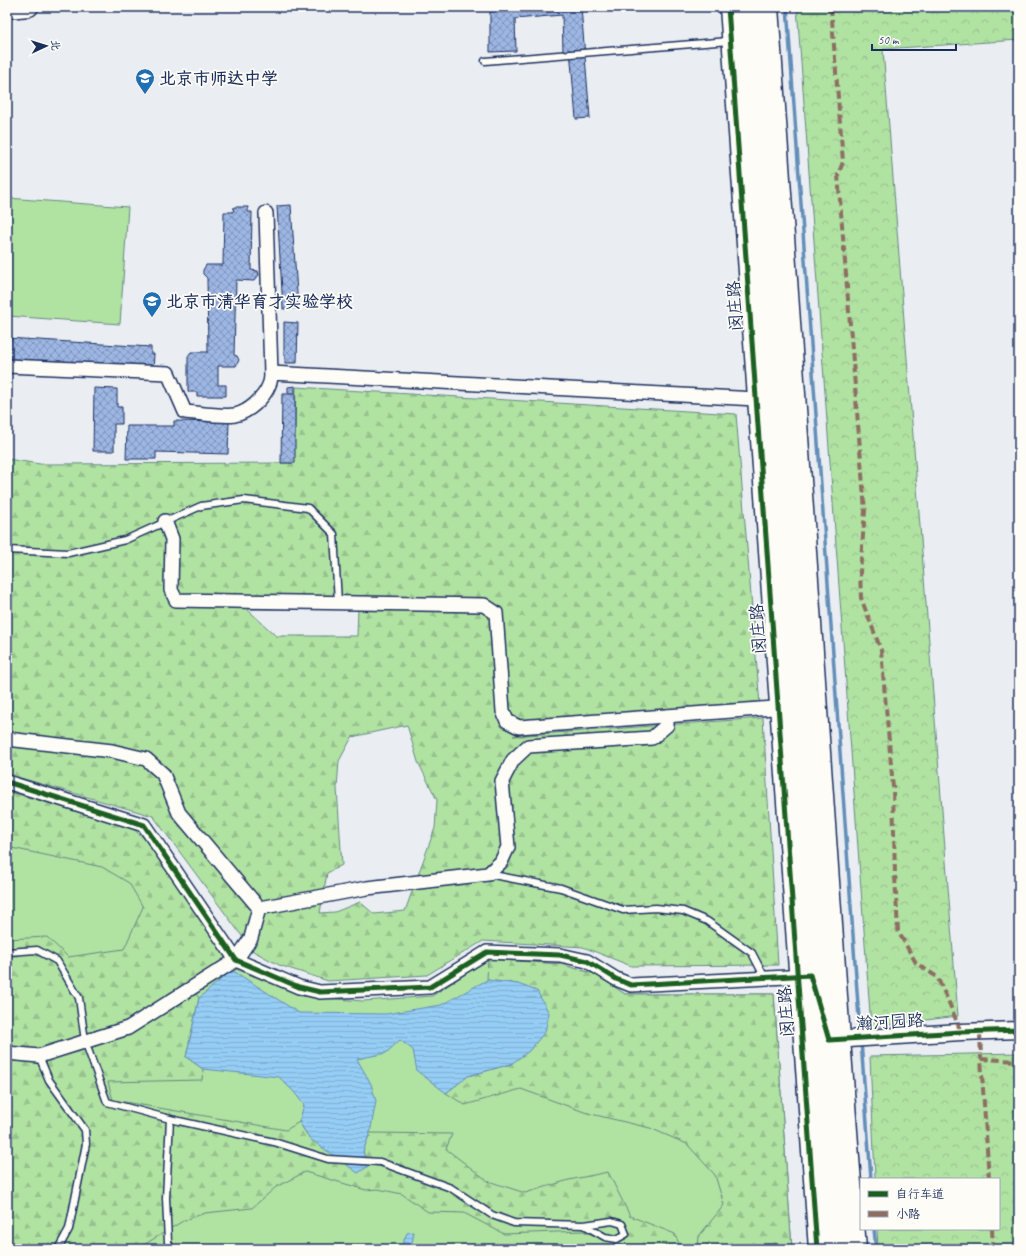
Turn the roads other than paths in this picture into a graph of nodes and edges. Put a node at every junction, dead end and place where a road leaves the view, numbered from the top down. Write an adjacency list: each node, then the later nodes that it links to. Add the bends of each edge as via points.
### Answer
1 (29, 7): 6 (main road)
2 (728, 7): 7 (street, 闵庄路)
3 (742, 7): 16 (main road, 闵庄路)
4 (755, 7): 27 (main road)
5 (770, 7): 27 (street)
6 (7, 9)
7 (731, 41): 8 (lane); 12 (street, 闵庄路)
8 (485, 61)
9 (266, 213): 11 (street)
10 (7, 366): 11 (street, via 168,373 184,412 228,415 236,415 257,402 270,384)
11 (271, 373): 12 (street)
12 (756, 399): 16 (street, 闵庄路)
13 (165, 521): 14 (lane, via 125,540 68,553); 15 (street, via 172,539 171,590 176,600); 15 (lane, via 201,506 244,500 308,508 334,534)
14 (7, 550)
15 (338, 602): 17 (street, via 484,605 496,613 503,711 507,721 519,727)
16 (785, 708): 17 (street); 24 (main road, 闵庄路)
17 (667, 716): 20 (street, via 667,725 652,738 528,746 513,760 502,781 508,847 501,862)
18 (7, 739): 21 (street, via 112,751 146,759 163,774 179,813)
19 (7, 782): 23 (street, via 144,825)
20 (488, 874): 21 (street, via 367,888); 25 (lane, via 561,888 623,910 656,908 683,911 707,921 752,953)
21 (259, 908): 23 (street, via 251,938)
22 (7, 952): 28 (lane, via 37,950 58,961 79,998)
23 (236, 960): 25 (street, via 299,987 320,992 430,987 487,952 560,955 587,961 631,985); 28 (street, via 128,1028)
24 (804, 976): 25 (street); 27 (street); 35 (street, 闵庄路); 36 (main road, 闵庄路)
25 (765, 978)
26 (1019, 1030): 27 (street, 瀚河园路)
27 (848, 1039): 37 (main road); 38 (street)
28 (86, 1041): 30 (street); 31 (lane, via 107,1102)
29 (7, 1053): 30 (street)
30 (38, 1056): 33 (lane, via 49,1080 85,1130 86,1144 69,1229)
31 (170, 1119): 32 (lane, via 274,1142 328,1159 380,1162 451,1188 492,1215 514,1223); 34 (lane, via 166,1198 168,1242)
32 (584, 1225): 32 (lane, via 612,1221 622,1224 626,1234 617,1239 605,1237)
33 (58, 1249)
34 (171, 1249)
35 (817, 1249)
36 (830, 1249)
37 (843, 1249)
38 (858, 1249)

